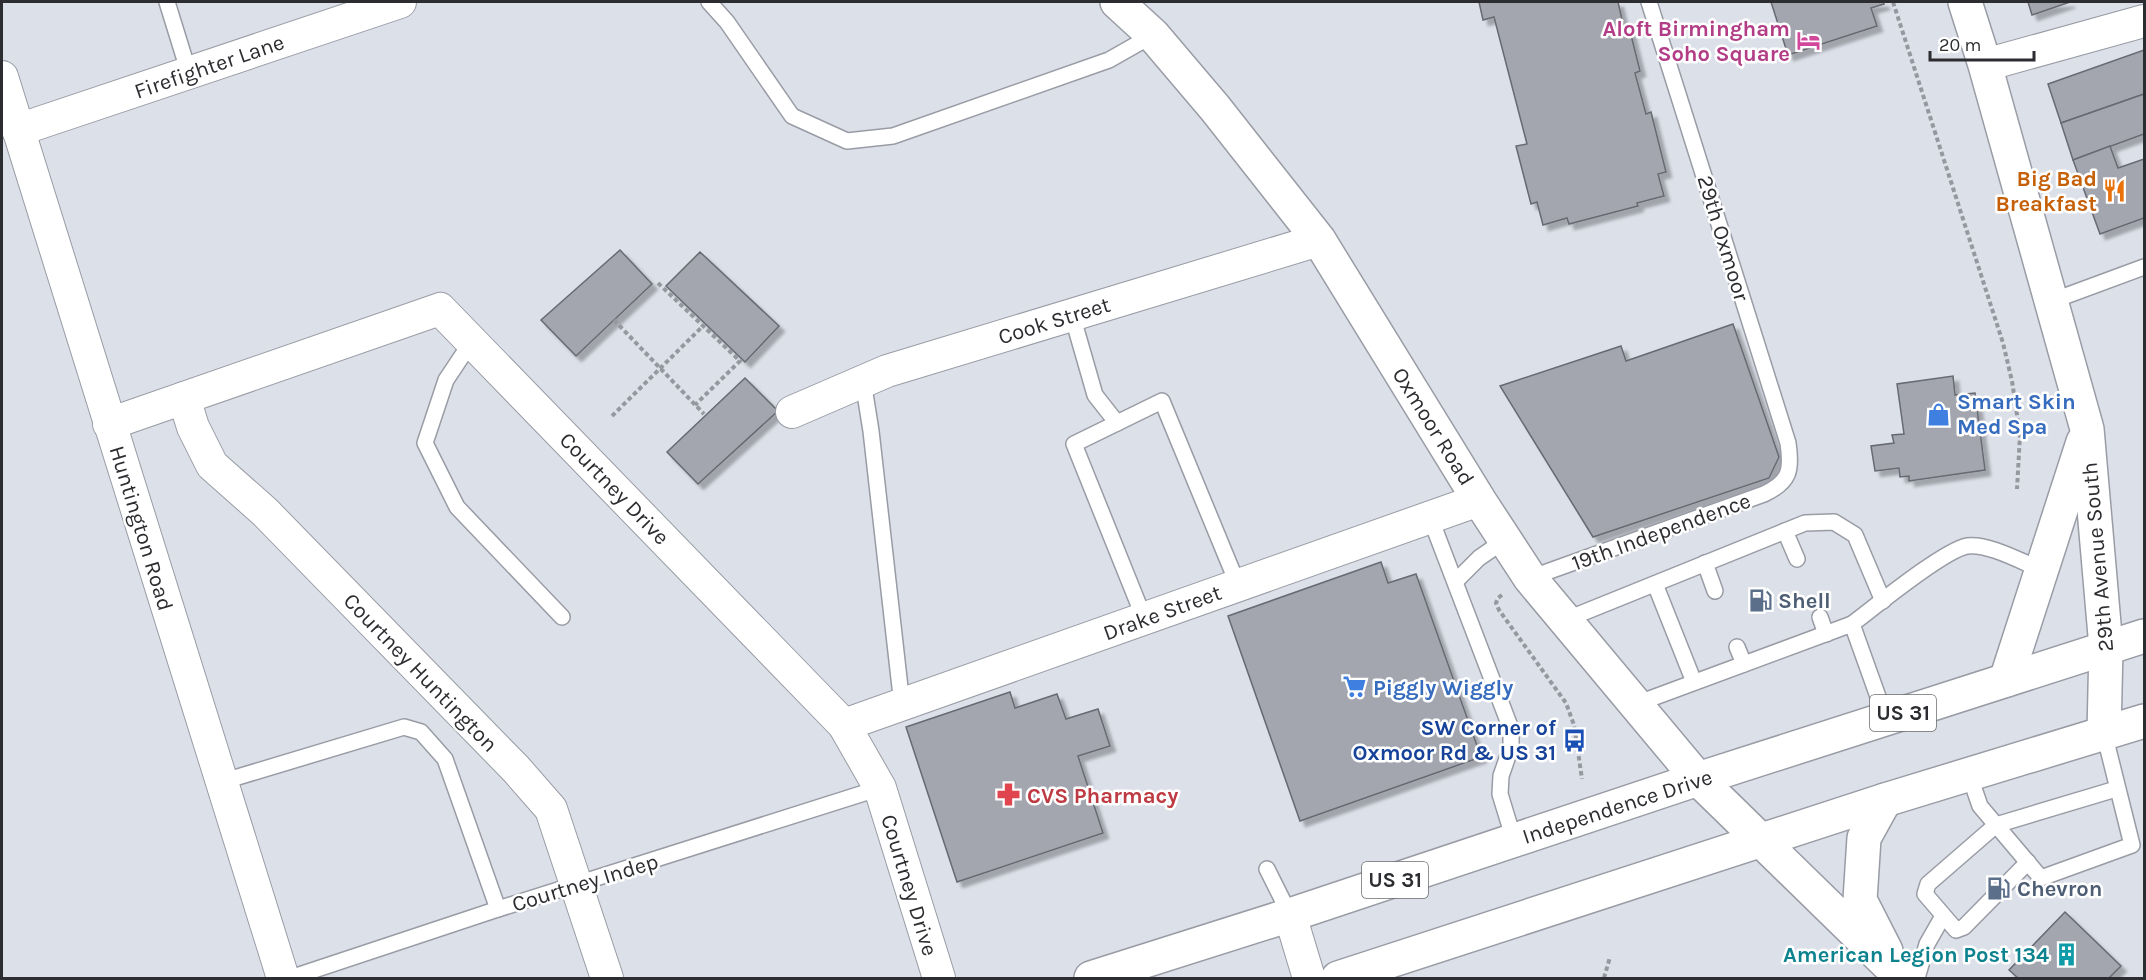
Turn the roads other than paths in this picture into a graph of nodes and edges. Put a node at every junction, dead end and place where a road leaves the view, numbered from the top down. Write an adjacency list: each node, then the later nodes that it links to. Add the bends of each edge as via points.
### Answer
1 (166, 2): 10 (lane)
2 (400, 2): 10 (street, Firefighter Lane)
3 (709, 2): 8 (lane, via 792,116 847,141 893,136 1109,60)
4 (1117, 2): 8 (main road, Oxmoor Road)
5 (1649, 2): 24 (lane, 29th Oxmoor, via 1788,443)
6 (1965, 2): 9 (main road, 29th Avenue South)
7 (2145, 21): 9 (street)
8 (1153, 35): 13 (main road, Oxmoor Road)
9 (1985, 65): 15 (main road, 29th Avenue South)
10 (189, 73): 12 (street, Firefighter Lane)
11 (2, 77): 12 (street, Huntington Road)
12 (18, 130): 22 (street, Huntington Road)
13 (1319, 240): 16 (street, Cook Street); 25 (main road, Oxmoor Road)
14 (2145, 267): 15 (lane)
15 (2052, 301): 23 (main road, 29th Avenue South)
16 (1072, 315): 18 (street, Cook Street); 21 (lane, via 1095,395)
17 (472, 341): 19 (street, Courtney Drive, via 440,309); 39 (lane, via 446,380 425,443 457,507); 54 (street, Courtney Drive)
18 (863, 381): 20 (street, Cook Street); 51 (lane)
19 (184, 398): 22 (street, Courtney Drive); 67 (street, Courtney Huntington, via 212,465 265,512 551,809)
20 (792, 412)
21 (1117, 423): 34 (lane, via 1162,401); 40 (lane, via 1074,444)
22 (109, 424): 58 (street, Huntington Road)
23 (2087, 429): 31 (main road); 46 (main road, 29th Avenue South)
24 (1788, 476): 35 (lane, 19th Independence, via 1778,488 1764,494)
25 (1479, 500): 26 (street, Drake Street); 28 (main road, Oxmoor Road)
26 (1430, 517): 32 (lane); 34 (street, Drake Street)
27 (1785, 531): 29 (lane); 30 (lane); 37 (lane, via 1804,523 1834,522 1855,535)
28 (1504, 540): 32 (lane); 35 (main road, Oxmoor Road)
29 (1797, 559)
30 (1705, 564): 33 (lane); 36 (lane)
31 (2042, 570): 37 (lane, via 1987,548 1967,546 1944,557); 48 (main road)
32 (1456, 581): 63 (lane, via 1512,729 1500,794)
33 (1655, 584): 41 (lane); 49 (lane)
34 (1238, 585): 40 (street, Drake Street)
35 (1517, 586): 41 (main road, Oxmoor Road)
36 (1715, 591)
37 (1883, 601): 42 (lane)
38 (1820, 616): 43 (lane)
39 (562, 618)
40 (1144, 618): 51 (street, Drake Street)
41 (1565, 620): 50 (main road, Oxmoor Road)
42 (1852, 624): 43 (lane); 52 (lane)
43 (1826, 634): 47 (lane)
44 (2145, 636): 46 (main road, Independence Drive / US 31)
45 (1737, 647): 47 (lane)
46 (2106, 647): 48 (main road, Independence Drive / US 31); 55 (main road, 29th Avenue South)
47 (1744, 664): 49 (lane)
48 (2006, 680): 52 (main road, Independence Drive / US 31)
49 (1694, 682): 50 (lane)
50 (1636, 704): 57 (main road, Oxmoor Road)
51 (902, 705): 54 (street, Drake Street)
52 (1886, 719): 57 (main road, Independence Drive / US 31)
53 (2145, 721): 55 (main road)
54 (844, 725): 59 (street, Courtney Drive)
55 (2104, 733): 56 (main road); 60 (lane)
56 (1968, 774): 61 (main road); 62 (lane, via 1980,806)
57 (1698, 779): 63 (main road, Independence Drive / US 31); 64 (main road, Oxmoor Road)
58 (221, 782): 68 (lane, via 404,727 421,732 445,759); 71 (street, Huntington Road)
59 (880, 788): 67 (lane, Courtney Indep); 74 (street, Courtney Drive)
60 (2116, 789): 62 (lane); 65 (lane, via 2132,845 2041,878)
61 (1885, 800): 64 (main road); 78 (main road, via 1864,838 1860,900)
62 (1996, 825): 65 (lane); 70 (lane, via 1928,884 1925,894)
63 (1514, 840): 69 (main road, Independence Drive / US 31)
64 (1762, 841): 77 (main road); 78 (main road, Oxmoor Road)
65 (2028, 862): 70 (lane, via 1964,927 1956,930)
66 (1267, 869): 69 (lane)
67 (576, 886): 68 (lane, Courtney Indep); 73 (street, Courtney Huntington)
68 (498, 909): 72 (lane, Courtney Indep)
69 (1290, 915): 75 (main road, Independence Drive / US 31); 76 (street)
70 (1943, 916): 78 (lane)
71 (283, 978)
72 (290, 978)
73 (607, 978)
74 (939, 978)
75 (1091, 978)
76 (1309, 978)
77 (1338, 978)
78 (1903, 978)

